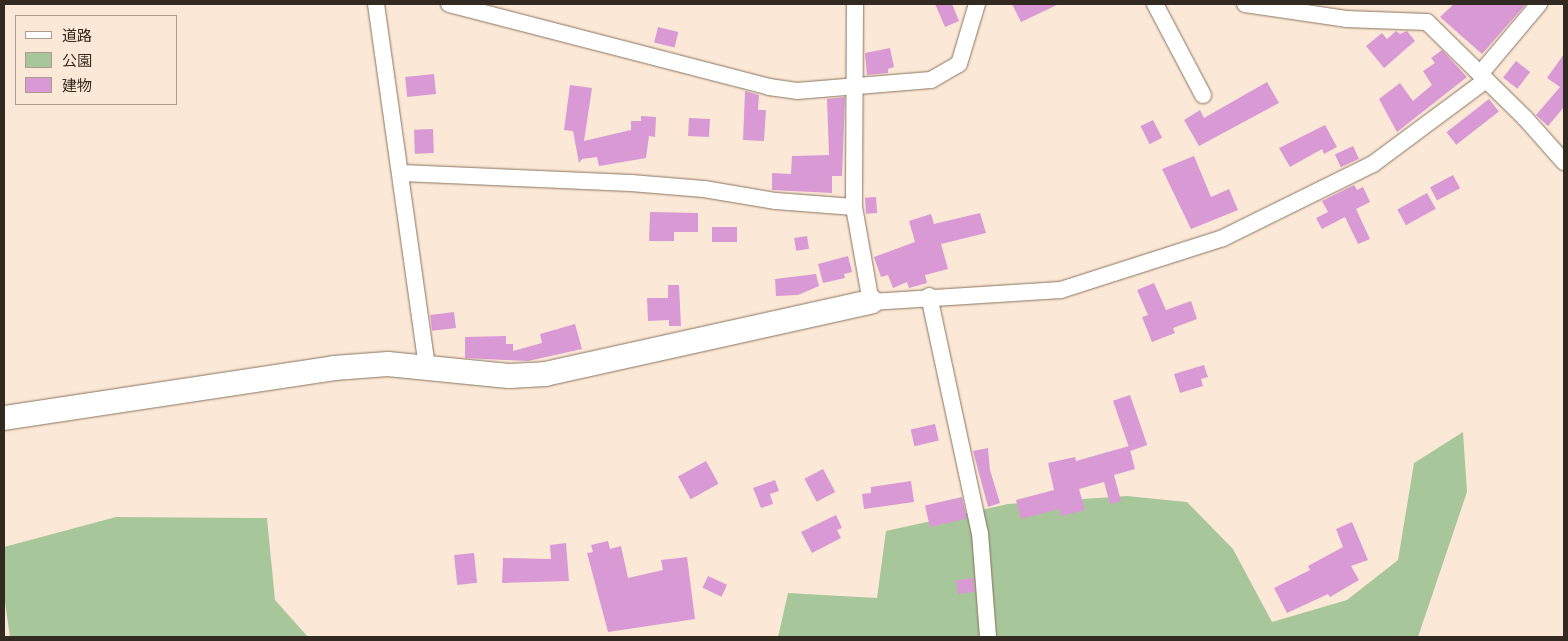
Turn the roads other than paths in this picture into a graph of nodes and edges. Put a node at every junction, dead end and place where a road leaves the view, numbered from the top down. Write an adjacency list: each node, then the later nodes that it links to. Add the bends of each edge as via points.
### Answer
1 (376, 4): 12 (street)
2 (449, 4): 9 (street, via 769,87 797,91)
3 (856, 4): 9 (street)
4 (978, 4): 9 (street, via 959,64 931,80)
5 (1155, 4): 10 (street)
6 (1245, 4): 8 (street, via 1346,19 1427,22)
7 (1537, 4): 8 (street)
8 (1483, 77): 11 (street); 14 (street, via 1373,164 1223,238 1061,290)
9 (855, 88): 13 (street)
10 (1203, 95)
11 (1564, 162)
12 (402, 173): 13 (street, via 631,183 704,189 776,202); 16 (street)
13 (854, 207): 15 (street)
14 (929, 296): 15 (street); 18 (street, via 980,533)
15 (871, 302): 16 (street, via 545,374 510,376)
16 (428, 368): 17 (street, via 388,364 334,368)
17 (4, 418)
18 (988, 637)

